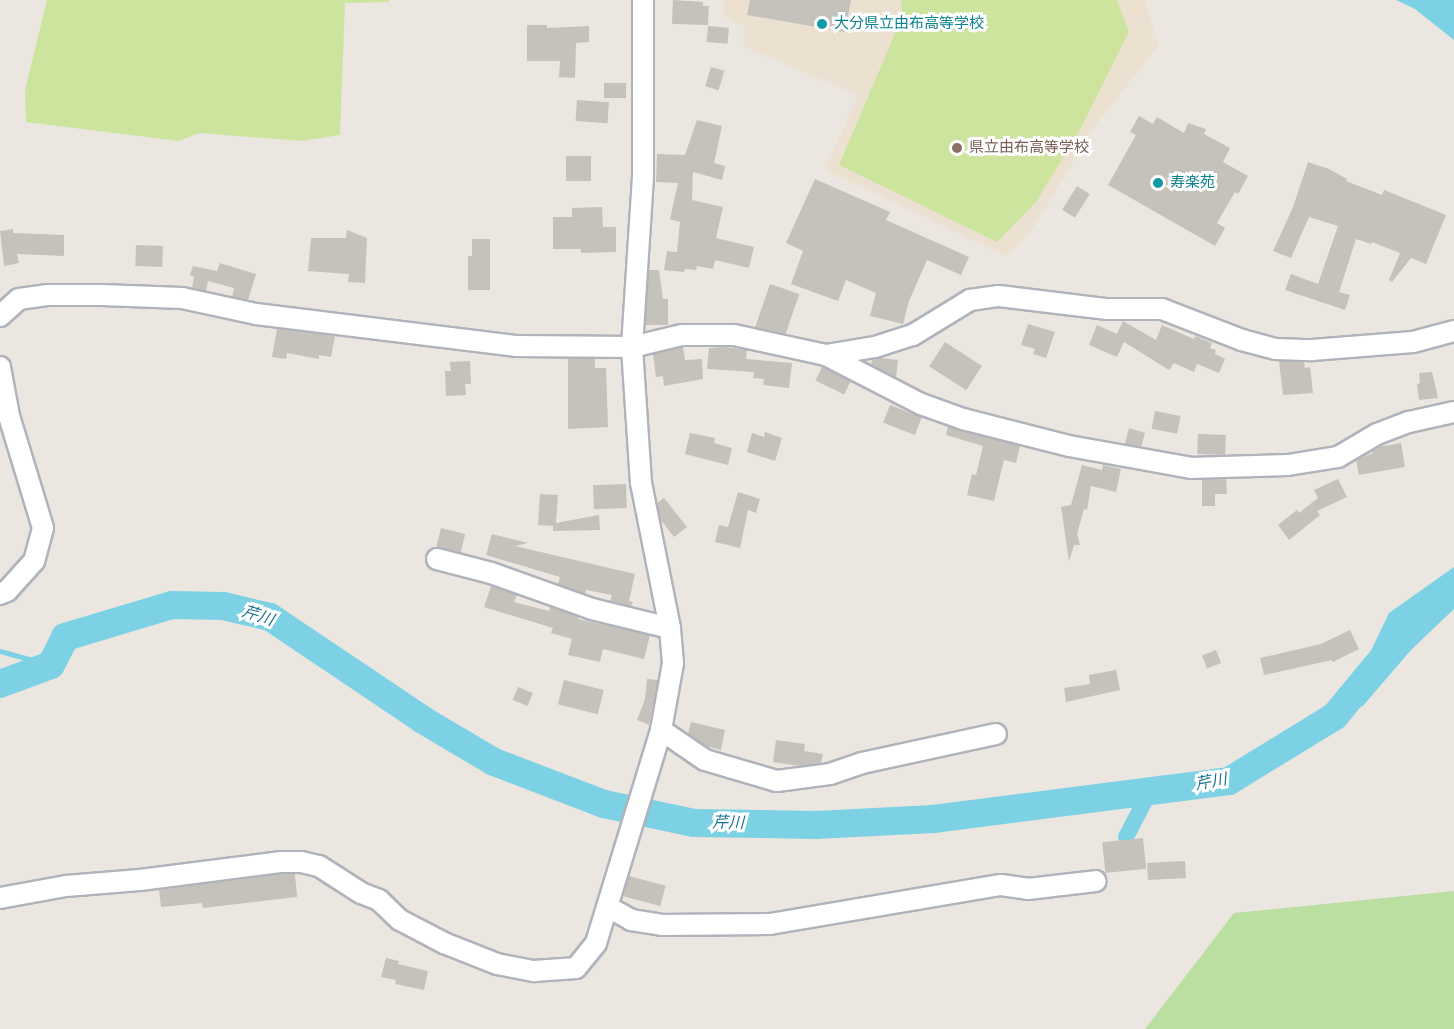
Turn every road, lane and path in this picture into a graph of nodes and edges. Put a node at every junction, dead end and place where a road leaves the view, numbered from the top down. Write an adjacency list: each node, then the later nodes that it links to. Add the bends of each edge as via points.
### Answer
1 (643, 0): 4 (street, via 643,176)
2 (0, 316): 4 (street, via 19,299 47,295 182,298 256,314 517,346)
3 (1454, 331): 5 (street, via 1413,342 1276,349 1162,309 1107,309 999,296 970,300 913,335 875,347)
4 (632, 347): 5 (street, via 682,335 734,335); 10 (street, via 641,483)
5 (826, 355): 7 (street, via 921,404 963,419 1069,446 1191,468 1288,465 1338,457 1377,434)
6 (0, 367): 9 (street, via 9,416 43,528 34,561)
7 (1454, 412)
8 (437, 559): 10 (street, via 491,573 592,609)
9 (0, 594)
10 (670, 628): 12 (street, via 673,663)
11 (996, 734): 12 (street, via 862,763 830,774 777,781 705,760)
12 (657, 738): 15 (street)
13 (1096, 881): 15 (street, via 1028,889 1001,885 770,924 661,925 631,920)
14 (0, 898): 15 (street, via 66,886 302,862 318,866 379,900 400,921 444,943 497,964 534,971 576,968 596,943)
15 (608, 907)

